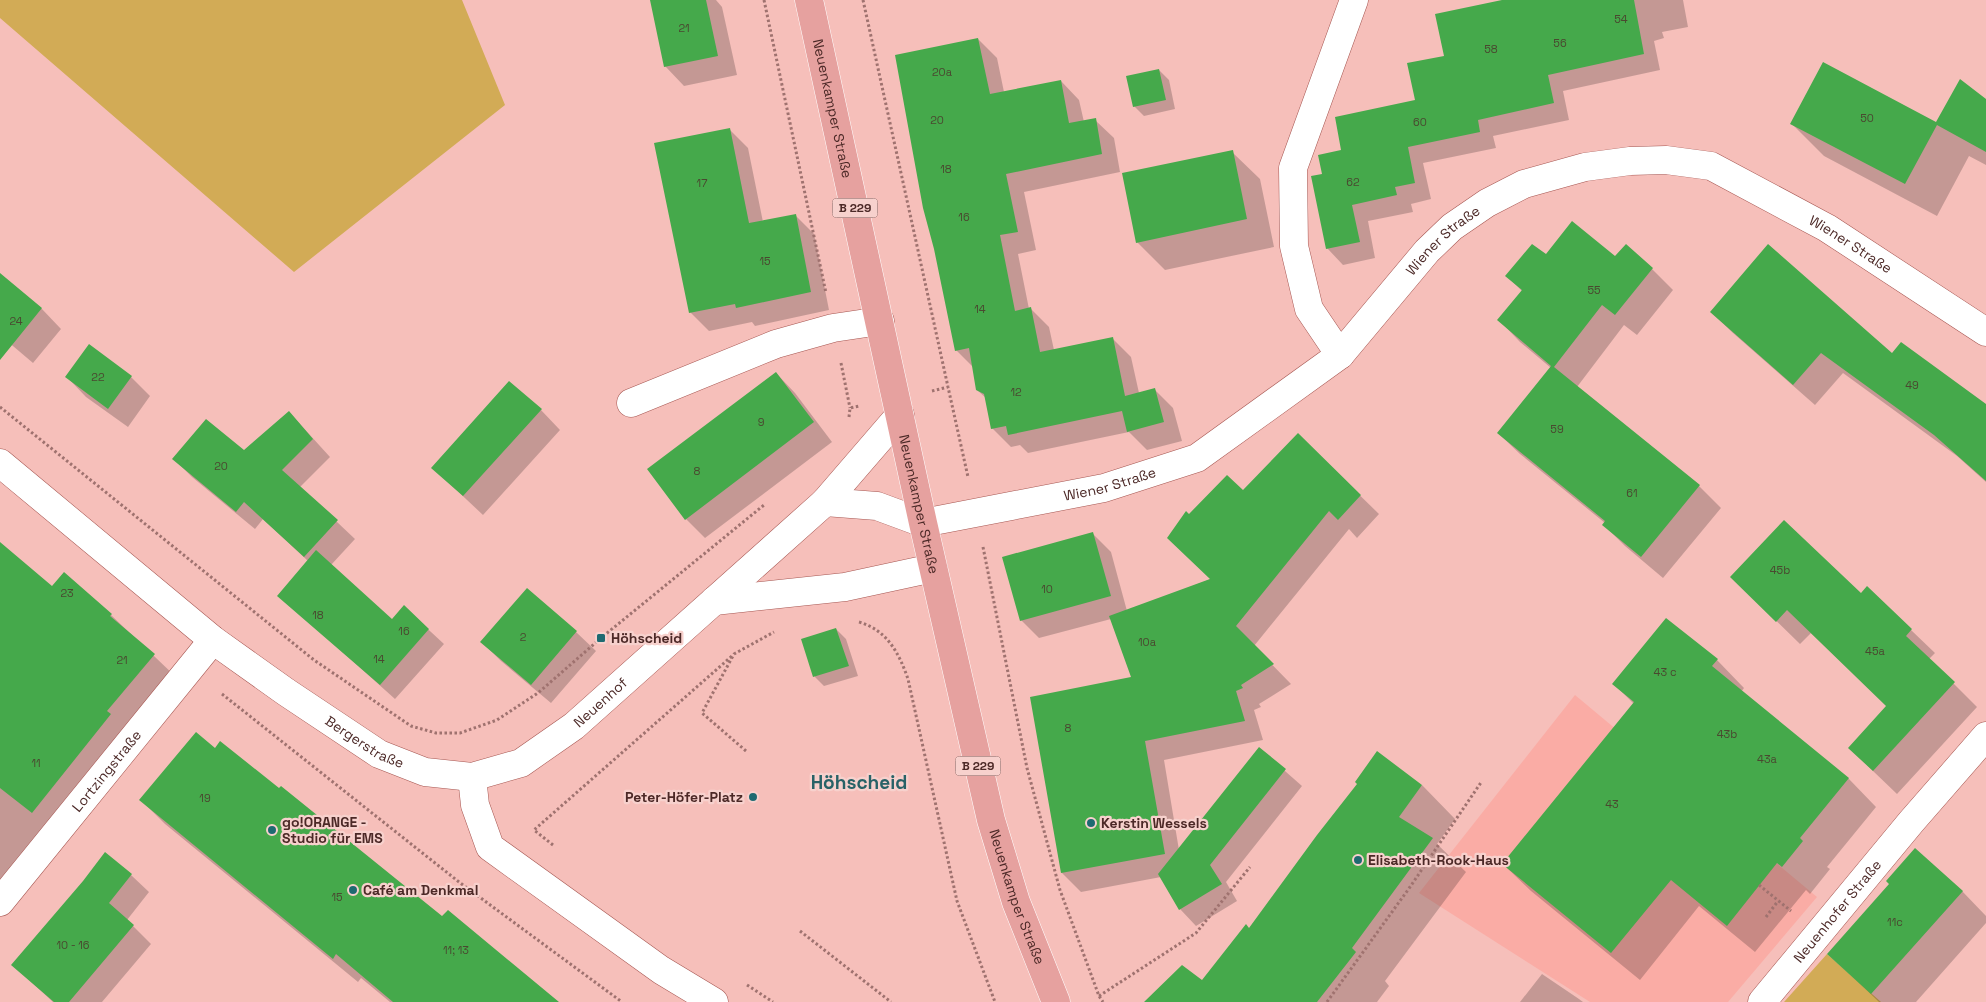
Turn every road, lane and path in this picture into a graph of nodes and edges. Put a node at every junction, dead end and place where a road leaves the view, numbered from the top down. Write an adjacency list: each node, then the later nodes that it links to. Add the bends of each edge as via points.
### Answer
1 (764, 0): 6 (path)
2 (810, 0): 5 (main road, Neuenkamper Straße / B 229)
3 (864, 0): 9 (path)
4 (1354, 0): 8 (street, via 1293,168 1294,246 1309,309)
5 (880, 321): 6 (street); 13 (main road, Neuenkamper Straße / B 229)
6 (833, 328): 10 (street, via 776,344); 12 (path)
7 (1986, 332): 8 (street, Wiener Straße, via 1827,228 1711,166 1666,160 1630,161 1555,174 1524,184 1487,202 1452,227 1427,251)
8 (1340, 355): 17 (street, Wiener Straße, via 1197,458 1104,488)
9 (948, 387)
10 (631, 403)
11 (0, 408): 15 (path, via 314,660 412,726 436,733 460,733 497,720 538,693)
12 (850, 408)
13 (900, 416): 16 (street, Neuenhof); 18 (main road, Neuenkamper Straße / B 229)
14 (0, 463): 23 (street, Bergerstraße)
15 (772, 499)
16 (825, 502): 18 (street, via 877,506); 20 (street, Neuenhof)
17 (976, 513): 18 (street, Wiener Straße); 37 (path, via 1026,768 1060,890)
18 (923, 523): 19 (main road, Neuenkamper Straße / B 229)
19 (933, 568): 20 (street, via 844,587); 43 (main road, Neuenkamper Straße / B 229, via 991,820 1016,902)
20 (714, 601): 28 (street, Neuenhof, via 574,726 520,764)
21 (852, 620): 42 (path, via 880,632 900,657 908,679 957,900)
22 (776, 631): 24 (path)
23 (213, 640): 25 (street, Lortzingstraße); 28 (street, Bergerstraße, via 379,754 425,772)
24 (734, 654): 27 (path, via 702,713); 30 (path, via 534,830)
25 (190, 669): 33 (street, Lortzingstraße); 38 (path, via 459,882)
26 (1986, 736): 46 (street, Neuenhofer Straße)
27 (746, 752)
28 (472, 776): 39 (street, via 475,805 490,847 661,970)
29 (1482, 781): 45 (path)
30 (557, 848)
31 (1250, 868): 37 (path, via 1196,933)
32 (1778, 900): 34 (path)
33 (0, 902)
34 (1766, 917)
35 (800, 931): 41 (path)
36 (740, 980): 40 (path)
37 (1099, 996): 44 (path)
38 (622, 1002)
39 (714, 1002)
40 (773, 1002)
41 (891, 1002)
42 (995, 1002)
43 (1056, 1002)
44 (1103, 1002)
45 (1327, 1002)
46 (1762, 1002)

